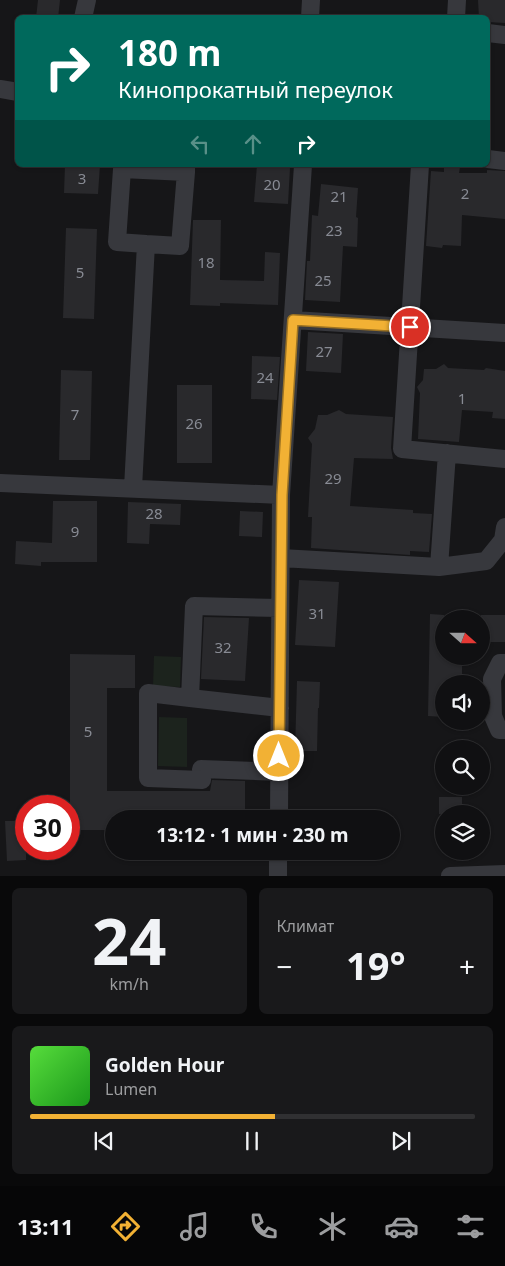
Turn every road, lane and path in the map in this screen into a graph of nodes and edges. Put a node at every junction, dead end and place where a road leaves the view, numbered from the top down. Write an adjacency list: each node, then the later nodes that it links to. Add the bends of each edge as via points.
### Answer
1 (87, 0): 4 (street)
2 (311, 0): 5 (street)
3 (456, 0): 6 (street)
4 (84, 15)
5 (310, 15)
6 (456, 15)
7 (490, 33): 8 (street)
8 (505, 35)
9 (0, 89): 10 (street)
10 (15, 92)
11 (490, 159): 12 (street)
12 (505, 161)
13 (303, 167): 17 (street)
14 (420, 167): 18 (street)
15 (186, 168): 16 (street, via 180,246); 16 (street, via 122,169 117,242)
16 (146, 244): 23 (street)
17 (293, 320): 18 (street); 24 (street)
18 (410, 327): 19 (street); 20 (street, via 402,449)
19 (505, 334)
20 (447, 453): 21 (street); 27 (street)
21 (505, 459)
22 (0, 484): 23 (street)
23 (133, 488): 24 (street)
24 (282, 495): 26 (street)
25 (505, 527): 27 (street, via 503,540 486,561)
26 (281, 558): 27 (street); 28 (street)
27 (439, 567)
28 (280, 608): 30 (street, via 194,606); 31 (street)
29 (505, 663): 32 (street, via 500,663 492,679 493,716 500,730)
30 (190, 698): 31 (street); 33 (street, via 148,693 148,778 202,780 202,770)
31 (280, 708): 33 (street)
32 (505, 730)
33 (279, 772): 34 (street)
34 (279, 810)
35 (278, 860): 37 (street)
36 (505, 874): 38 (street)
37 (278, 876)
38 (450, 876)

